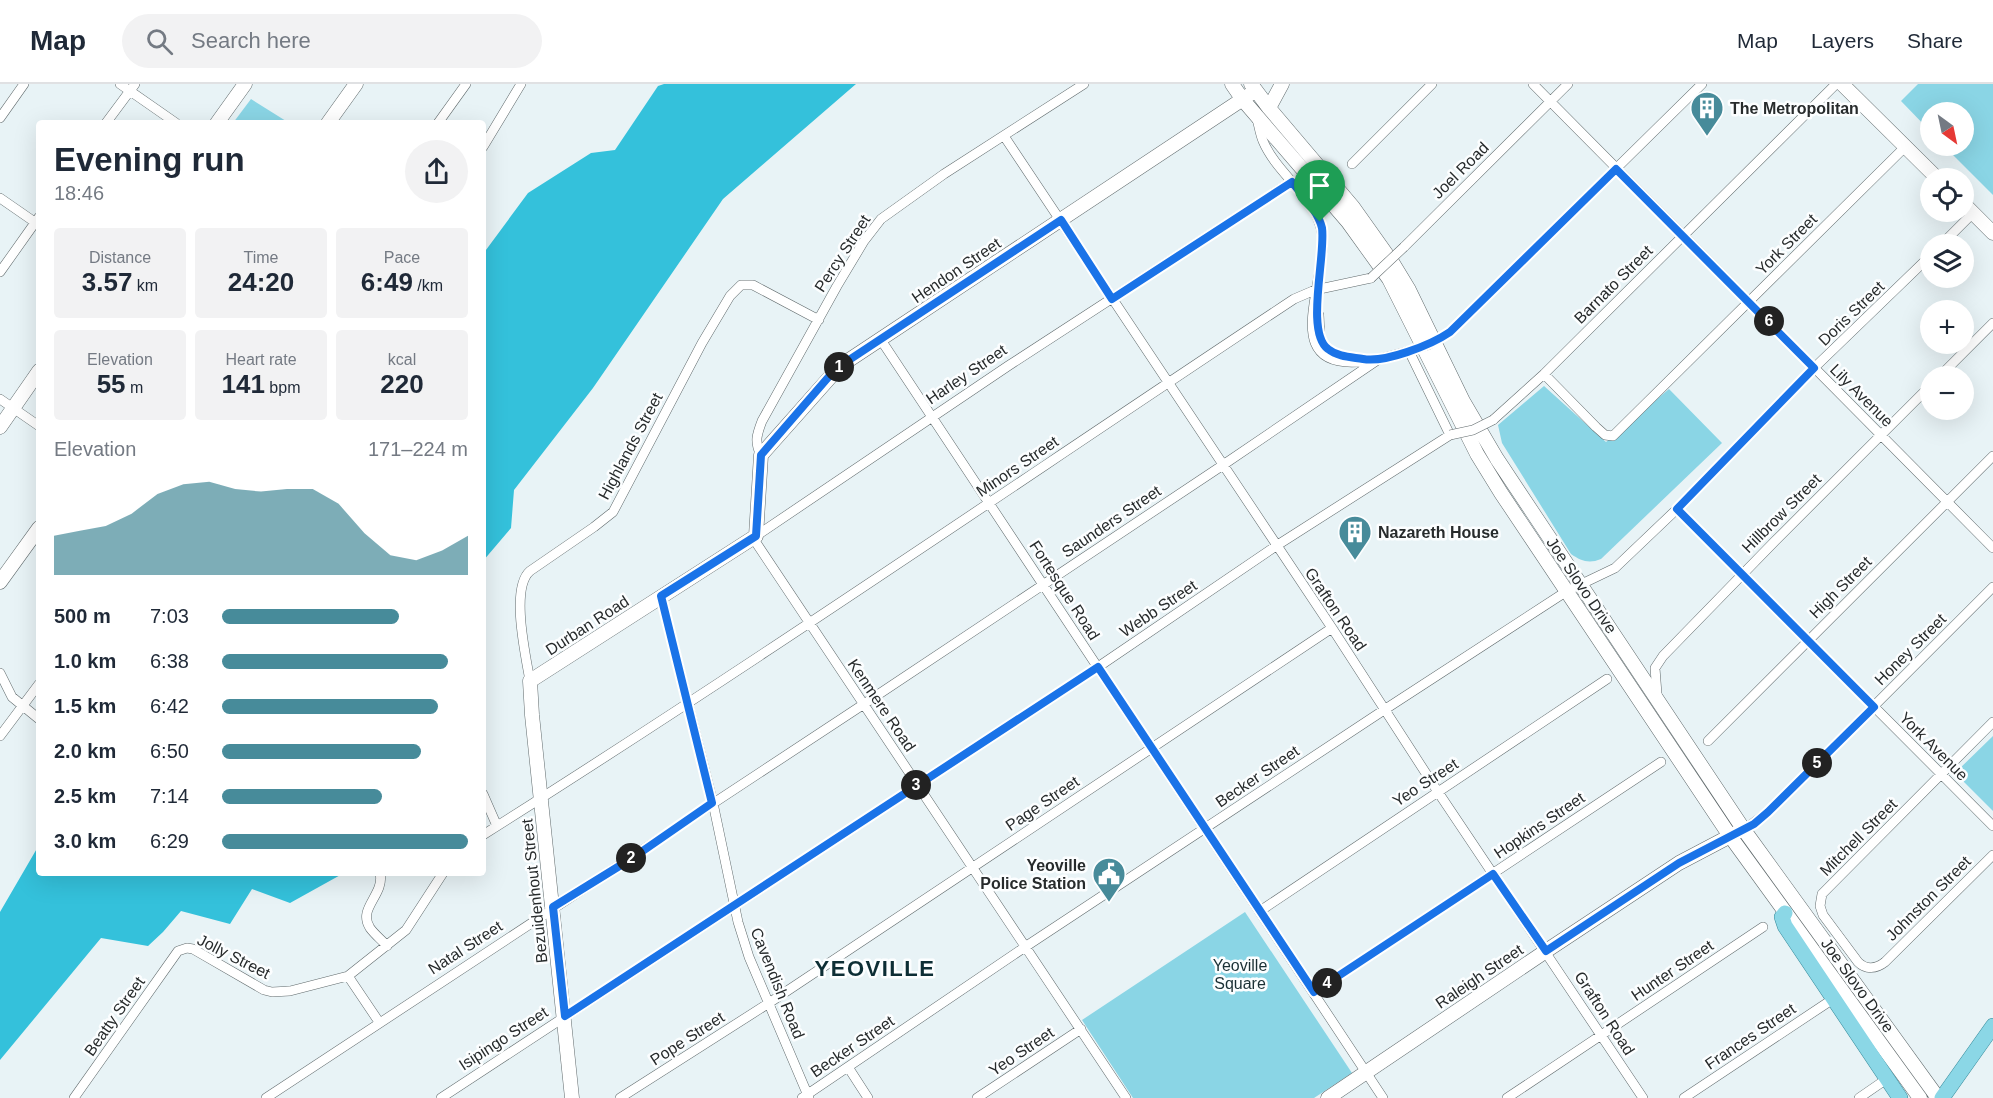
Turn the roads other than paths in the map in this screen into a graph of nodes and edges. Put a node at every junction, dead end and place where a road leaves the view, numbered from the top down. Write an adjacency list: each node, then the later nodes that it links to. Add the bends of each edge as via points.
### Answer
1 (24, 84): 22 (street)
2 (120, 84): 17 (street)
3 (245, 84): 25 (main road)
4 (356, 84): 26 (main road)
5 (466, 84): 27 (street)
6 (521, 84): 29 (street)
7 (1084, 84): 28 (street, Percy Street)
8 (1232, 84): 18 (main road, Joe Slovo Drive)
9 (1282, 84): 20 (main road)
10 (1432, 84): 31 (street)
11 (1533, 84): 19 (street, Lily Avenue)
12 (1568, 84): 19 (street, Joel Road)
13 (1702, 84): 33 (street, Saunders Street)
14 (1836, 84): 41 (street, Barnato Street)
15 (1842, 84): 30 (main road)
16 (1257, 86): 18 (main road, Hendon Street); 20 (main road, Joe Slovo Drive)
17 (132, 87): 23 (street); 24 (street)
18 (1243, 100): 21 (main road, Joe Slovo Drive); 38 (main road, Hendon Street)
19 (1551, 102): 33 (street, Lily Avenue); 44 (street, Joel Road, bridge)
20 (1269, 108): 79 (main road, Joe Slovo Drive, via 1387,254 1477,427)
21 (1257, 117): 34 (street, via 1266,147); 81 (main road, Joe Slovo Drive, via 1348,222 1389,279 1478,454)
22 (0, 118)
23 (108, 120)
24 (172, 120)
25 (219, 120)
26 (330, 120)
27 (440, 120)
28 (1004, 136): 38 (street, Grafton Road); 48 (street, Percy Street, via 881,219)
29 (486, 142)
30 (1905, 147): 32 (main road); 47 (street, York Street)
31 (1352, 164)
32 (1927, 168)
33 (1616, 169): 41 (street, Lily Avenue); 51 (street, Saunders Street, bridge, via 1450,332)
34 (1292, 182): 45 (street, via 1322,228); 46 (street, Harley Street)
35 (0, 198): 37 (street)
36 (1974, 215): 40 (main road)
37 (36, 220)
38 (1061, 220): 46 (street, Grafton Road); 50 (main road, Hendon Street)
39 (36, 224): 43 (street)
40 (1993, 233)
41 (1683, 236): 47 (street, Lily Avenue); 55 (street, Barnato Street)
42 (1920, 266): 54 (street, Doris Street)
43 (0, 272)
44 (1371, 278): 45 (street, Minors Street)
45 (1317, 289): 52 (street, via 1323,345 1336,354); 57 (street, Minors Street, via 1294,299)
46 (1112, 299): 57 (street, Grafton Road); 61 (street, Harley Street)
47 (1749, 301): 54 (street, Lily Avenue); 55 (street, York Street, via 1614,435 1596,428)
48 (819, 320): 66 (street, Percy Street, via 762,421 756,437); 89 (street, Highlands Street, via 753,285 741,285 730,296 613,512 523,578 521,611)
49 (1993, 323): 53 (street)
50 (881, 340): 61 (street, Fortesque Road); 66 (main road, Hendon Street, via 832,373)
51 (1409, 351): 52 (street, Saunders Street); 65 (street)
52 (1374, 360): 68 (street, Saunders Street)
53 (1950, 366)
54 (1814, 368): 64 (street, Lily Avenue); 71 (street, Doris Street)
55 (1544, 374): 65 (street, Barnato Street, bridge, via 1493,420)
56 (36, 375): 60 (main road)
57 (1168, 383): 68 (street, Grafton Road); 69 (street, Minors Street)
58 (1920, 396): 64 (street, Hillbrow Street)
59 (0, 399): 60 (street)
60 (13, 408): 62 (street); 63 (main road)
61 (931, 418): 69 (street, Fortesque Road); 73 (street, Harley Street)
62 (36, 424)
63 (0, 427)
64 (1882, 434): 70 (street, Lily Avenue); 76 (street, Hillbrow Street)
65 (1450, 435): 74 (street, Webb Street)
66 (761, 455): 73 (main road)
67 (1993, 456): 70 (street, High Street)
68 (1223, 465): 74 (street, Grafton Road); 78 (street, Saunders Street)
69 (989, 502): 78 (street, Fortesque Road); 83 (street, Minors Street)
70 (1947, 502): 75 (street, Lily Avenue); 85 (street, High Street)
71 (1677, 509): 76 (street, York Avenue); 79 (street, Doris Street, via 1615,568)
72 (36, 532): 77 (main road)
73 (754, 537): 82 (main road, Harley Street); 83 (street, Kenmere Road)
74 (1276, 546): 84 (street, Grafton Road); 86 (street, Webb Street)
75 (1993, 548)
76 (1742, 574): 85 (street, York Avenue); 91 (street, Hillbrow Street, via 1657,663 1654,674)
77 (0, 582)
78 (1044, 584): 86 (street, Fortesque Road); 93 (street, Saunders Street)
79 (1581, 585): 81 (street, Becker Street); 91 (main road, Joe Slovo Drive)
80 (1993, 587): 94 (street, Honey Street)
81 (1567, 591): 96 (street, Becker Street); 114 (main road, Joe Slovo Drive)
82 (661, 596): 89 (main road, Durban Road); 92 (street, Cavendish Road)
83 (810, 623): 92 (street, Minors Street); 93 (street, Kenmere Road)
84 (1332, 628): 96 (street, Grafton Road); 101 (street, Page Street)
85 (1808, 640): 94 (street, York Avenue); 100 (street, High Street)
86 (1098, 667): 101 (street, Fortesque Road); 104 (street, Webb Street)
87 (0, 674): 95 (street)
88 (1607, 679): 105 (street, Yeo Street)
89 (530, 681): 106 (main road, Bezuidenhout Street)
90 (36, 688): 95 (street)
91 (1658, 699): 112 (main road, Joe Slovo Drive)
92 (688, 702): 106 (street); 108 (street, Cavendish Road)
93 (864, 704): 104 (street, Kenmere Road); 108 (street, Saunders Street)
94 (1874, 707): 103 (street, York Avenue); 112 (street, Honey Street, via 1768,812)
95 (22, 708): 97 (street); 99 (street)
96 (1384, 710): 105 (street, Grafton Road); 111 (street, Becker Street)
97 (36, 718)
98 (1993, 722): 103 (street, Mitchell Street)
99 (0, 736)
100 (1708, 741)
101 (1151, 748): 111 (street, Fortesque Road); 116 (street, Page Street)
102 (1661, 762): 117 (street, Hopkins Street)
103 (1941, 774): 110 (street, York Avenue); 129 (street, Mitchell Street, via 1820,897 1823,915 1858,962 1870,968)
104 (918, 784): 116 (street, Kenmere Road); 121 (street, Webb Street)
105 (1438, 792): 117 (street, Grafton Road); 122 (street, Yeo Street)
106 (541, 799): 109 (street); 120 (main road, Bezuidenhout Street)
107 (486, 801): 109 (street)
108 (712, 803): 120 (street, Natal Street); 121 (street, Cavendish Road)
109 (497, 826): 113 (street)
110 (1993, 826)
111 (1204, 829): 122 (street, Fortesque Road); 126 (street, Becker Street)
112 (1744, 830): 114 (main road, Raleigh Street); 159 (main road, Joe Slovo Drive)
113 (486, 833)
114 (1730, 836): 123 (main road, Joe Slovo Drive); 128 (main road, Raleigh Street, via 1679,863)
115 (1993, 855): 129 (street, Johnston Street)
116 (972, 867): 126 (street, Kenmere Road); 133 (street, Page Street)
117 (1493, 874): 128 (street, Grafton Road); 131 (street, Hopkins Street)
118 (380, 876): 125 (street, via 380,889 366,916 370,927)
119 (441, 876): 125 (street, Jolly Street, via 413,921)
120 (553, 907): 134 (main road, Bezuidenhout Street); 135 (street, Natal Street)
121 (734, 907): 133 (street, Cavendish Road, via 749,957); 134 (street, Isipingo Street)
122 (1260, 911): 131 (street, Fortesque Road)
123 (1785, 913): 132 (main road, via 1785,926); 158 (main road, Joe Slovo Drive)
124 (1763, 927): 138 (street, Hunter Street)
125 (387, 946): 130 (street, Jolly Street)
126 (1025, 947): 137 (street, Kenmere Road); 139 (street, Becker Street)
127 (178, 951): 130 (street, Jolly Street, via 190,948 272,992); 143 (street, Beatty Street)
128 (1546, 951): 138 (street, Grafton Road); 140 (main road, Raleigh Street)
129 (1885, 962)
130 (348, 976): 135 (street)
131 (1314, 992): 140 (street, Fortesque Road)
132 (1833, 999): 141 (main road); 155 (street, Frances Street)
133 (769, 1003): 142 (street, Cavendish Road); 147 (street, Pope Street)
134 (565, 1016): 145 (street, Isipingo Street); 146 (main road, Bezuidenhout Street)
135 (379, 1022): 144 (street, Natal Street)
136 (1993, 1026): 159 (main road)
137 (1081, 1029): 149 (street, Yeo Street); 150 (street, Kenmere Road)
138 (1602, 1035): 153 (street, Hunter Street); 154 (street, Grafton Road)
139 (848, 1067): 142 (street, Becker Street); 148 (street)
140 (1366, 1073): 151 (main road, Raleigh Street); 152 (street, Fortesque Road)
141 (1888, 1078): 156 (street); 157 (main road)
142 (806, 1097)
143 (74, 1098)
144 (266, 1098)
145 (441, 1098)
146 (572, 1098)
147 (621, 1098)
148 (868, 1098)
149 (977, 1098)
150 (1126, 1098)
151 (1328, 1098)
152 (1383, 1098)
153 (1507, 1098)
154 (1643, 1098)
155 (1684, 1098)
156 (1859, 1098)
157 (1900, 1098)
158 (1920, 1098)
159 (1940, 1098)

